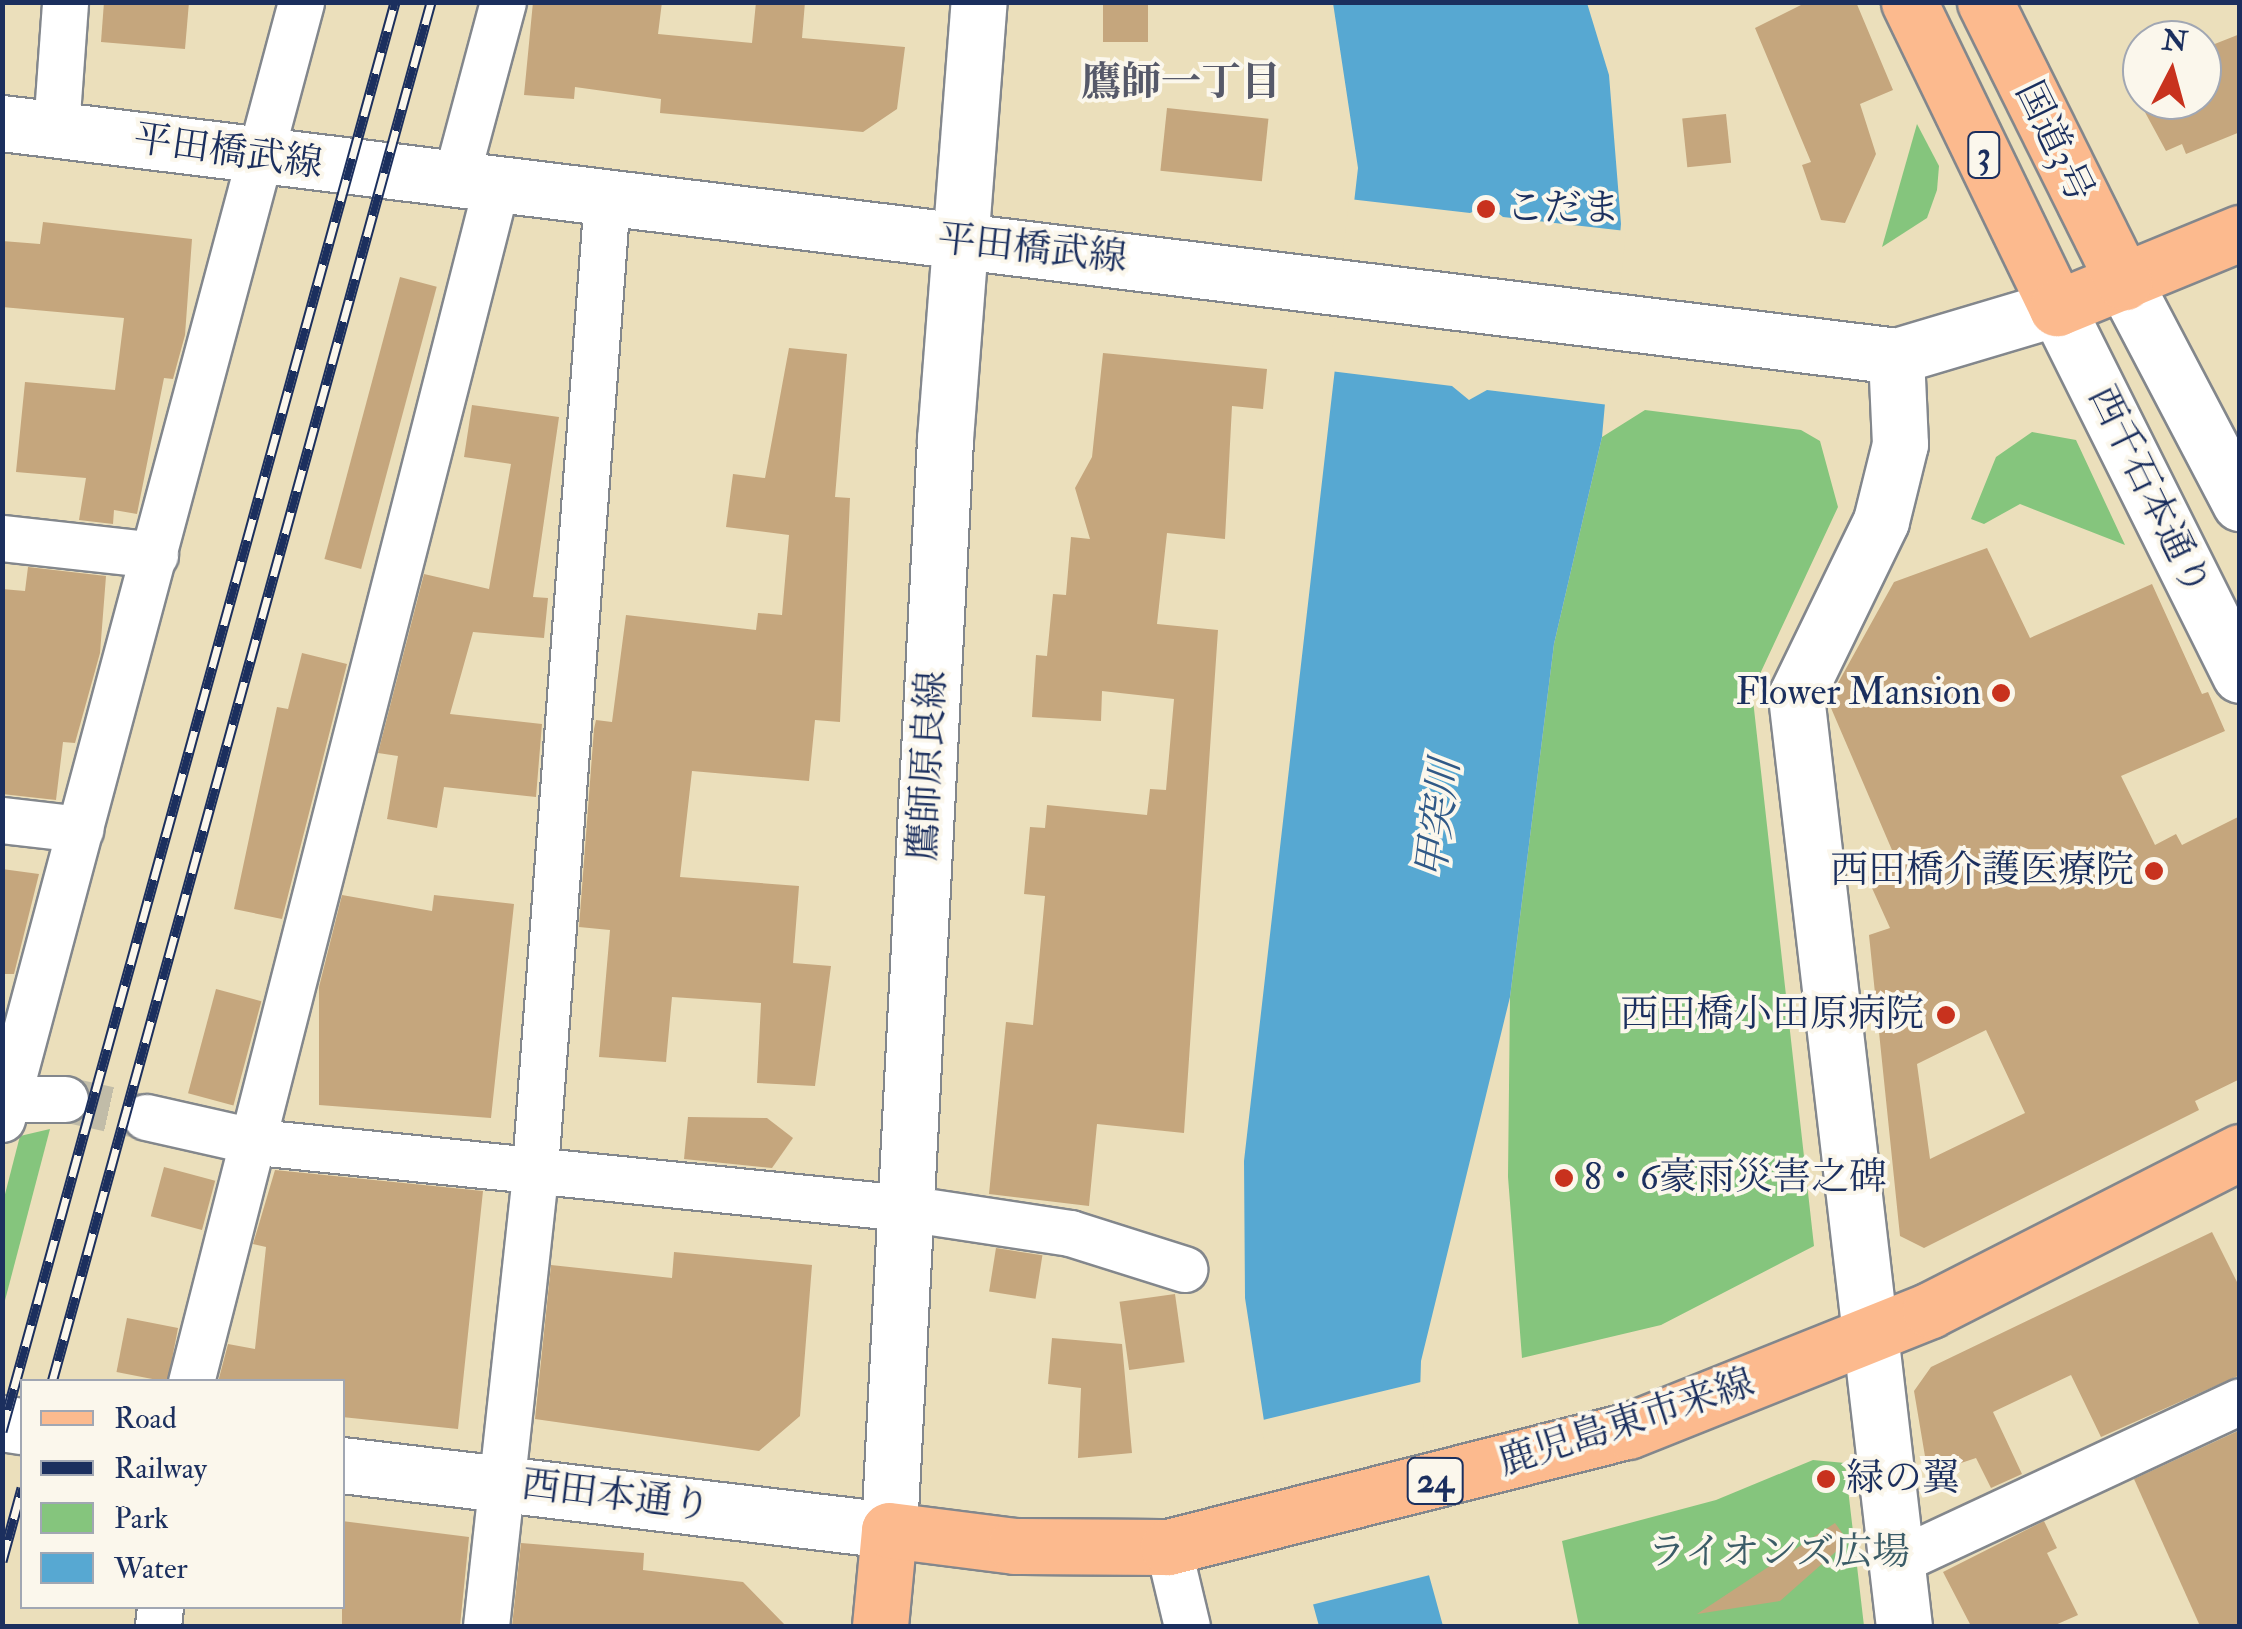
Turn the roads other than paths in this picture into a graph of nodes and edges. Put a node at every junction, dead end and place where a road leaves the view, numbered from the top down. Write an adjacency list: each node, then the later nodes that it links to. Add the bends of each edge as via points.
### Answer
1 (65, 2): 8 (street)
2 (302, 2): 9 (street)
3 (502, 2): 10 (street)
4 (979, 2): 13 (street, 鷹師原良線)
5 (1910, 2): 15 (main road, 国道3号 / 3)
6 (1985, 2): 14 (main road, 国道3号 / 3)
7 (2, 123): 8 (street, 平田橋武線)
8 (56, 129): 9 (street, 平田橋武線)
9 (266, 158): 10 (street, 平田橋武線); 19 (street)
10 (476, 184): 11 (street, 平田橋武線); 26 (street)
11 (607, 198): 13 (street, 平田橋武線); 28 (street)
12 (2240, 232): 14 (main road)
13 (958, 241): 16 (street, 平田橋武線); 29 (street, 鷹師原良線)
14 (2124, 282): 15 (main road); 17 (street, 西千石本通り)
15 (2056, 308): 16 (street, 平田橋武線); 20 (street, 西千石本通り)
16 (1896, 356): 31 (street, via 1900,444 1881,521 1796,696)
17 (2240, 503)
18 (2, 538): 19 (street)
19 (155, 556): 22 (street)
20 (2240, 674)
21 (2, 820): 22 (street)
22 (80, 829): 24 (street)
23 (65, 1099): 24 (street)
24 (4, 1106)
25 (146, 1117): 26 (street)
26 (257, 1142): 28 (street); 32 (street)
27 (2240, 1152): 31 (main road, 鹿児島東市来線 / 24)
28 (532, 1167): 29 (street); 35 (street)
29 (905, 1208): 30 (street, via 1070,1232); 36 (street, 鷹師原良線)
30 (1184, 1269)
31 (1864, 1337): 37 (main road, 鹿児島東市来線 / 24, via 1628,1431); 38 (street)
32 (192, 1379)
33 (2240, 1401): 38 (street)
34 (345, 1465): 35 (street, 西田本通り)
35 (506, 1483): 36 (street, 西田本通り); 39 (street)
36 (889, 1530): 37 (main road, 鹿児島東市来線 / 24, via 1015,1546); 40 (main road)
37 (1168, 1547): 41 (street)
38 (1893, 1563): 42 (street)
39 (486, 1626)
40 (880, 1626)
41 (1188, 1626)
42 (1904, 1626)

